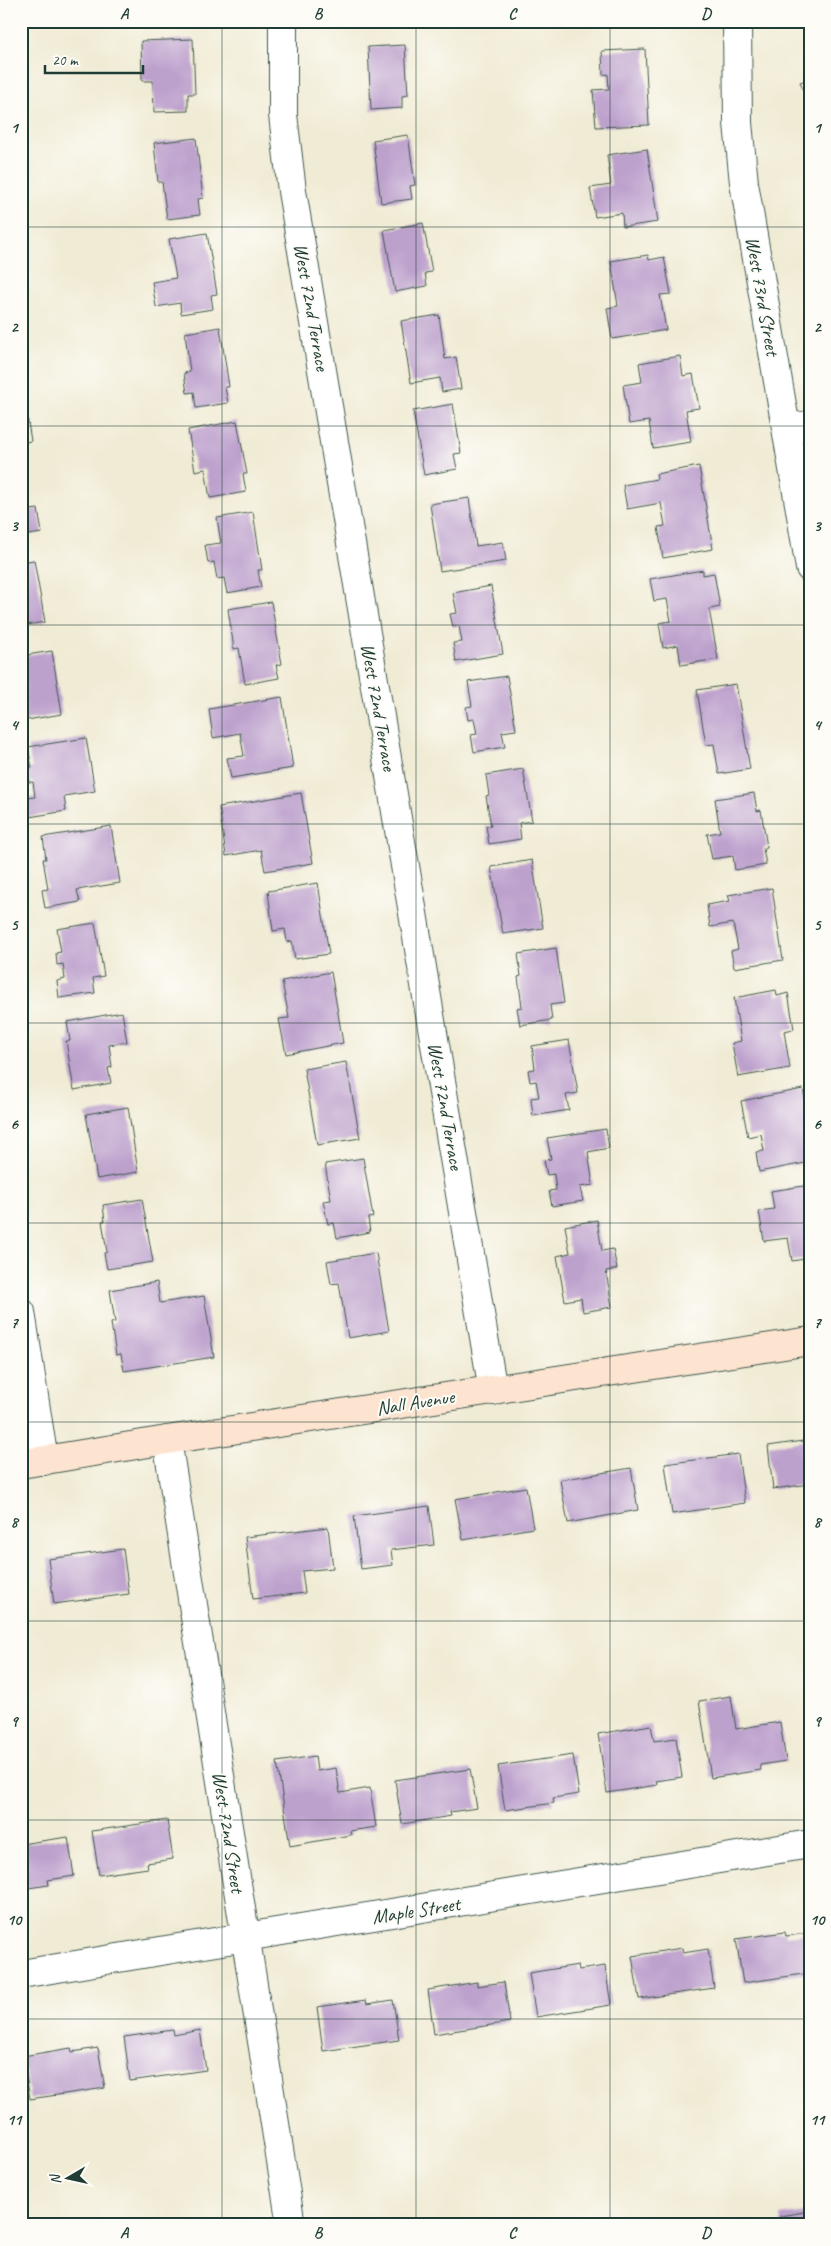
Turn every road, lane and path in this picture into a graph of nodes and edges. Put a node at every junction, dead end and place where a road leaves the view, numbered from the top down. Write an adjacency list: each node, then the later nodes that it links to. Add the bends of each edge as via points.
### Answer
1 (283, 21): 7 (street, West 72nd Terrace, via 283,115 292,191)
2 (737, 21): 3 (street, West 73rd Street, via 738,123 744,183)
3 (798, 426): 4 (street, West 73rd Street)
4 (810, 568)
5 (21, 1312): 9 (street)
6 (810, 1341): 7 (main road, Nall Avenue)
7 (493, 1391): 8 (main road, Nall Avenue)
8 (167, 1440): 9 (main road, Nall Avenue); 11 (street, West 72nd Street)
9 (32, 1462)
10 (810, 1844): 11 (street, Maple Street)
11 (246, 1938): 12 (street, Maple Street); 13 (street, West 72nd Street)
12 (21, 1974)
13 (291, 2225)

